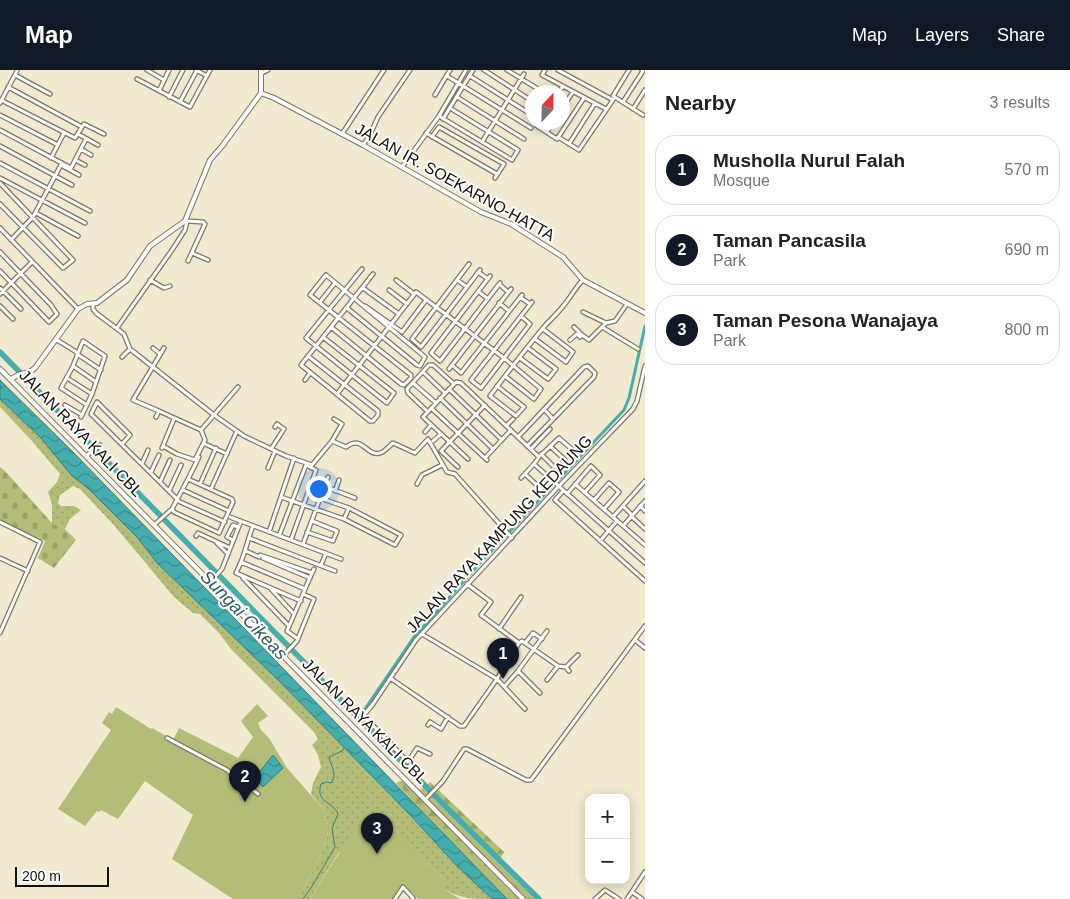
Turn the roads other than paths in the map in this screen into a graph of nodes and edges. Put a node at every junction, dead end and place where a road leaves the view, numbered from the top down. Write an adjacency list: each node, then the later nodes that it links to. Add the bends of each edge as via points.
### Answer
1 (147, 70): 27 (street)
2 (170, 70): 27 (street)
3 (183, 70): 42 (street)
4 (196, 70): 22 (street); 49 (street)
5 (210, 70): 22 (street)
6 (268, 70): 19 (street)
7 (384, 70): 72 (street)
8 (410, 70): 80 (street)
9 (450, 70): 23 (street)
10 (466, 70): 28 (street)
11 (474, 70): 24 (street)
12 (484, 70): 33 (street)
13 (507, 70): 26 (street)
14 (545, 70): 30 (street, via 542,75)
15 (558, 70): 46 (street)
16 (629, 70): 46 (street)
17 (642, 70): 50 (street)
18 (17, 71): 21 (street)
19 (262, 71): 38 (main road)
20 (524, 74): 26 (street)
21 (15, 75): 32 (street); 39 (street)
22 (207, 76): 49 (street, via 190,108)
23 (447, 76): 28 (street); 40 (street)
24 (470, 76): 31 (street); 47 (street)
25 (137, 79): 36 (street)
26 (521, 79): 29 (street); 33 (street)
27 (164, 80): 36 (street)
28 (458, 83): 31 (street); 59 (street)
29 (531, 85)
30 (561, 85)
31 (464, 86): 44 (street); 55 (street)
32 (8, 87): 48 (street); 63 (street)
33 (515, 89): 41 (street); 47 (street)
34 (570, 90): 37 (street)
35 (645, 90): 54 (street)
36 (159, 91): 42 (street)
37 (573, 92): 43 (street); 45 (street)
38 (261, 93): 72 (main road, JALAN IR. SOEKARNO-HATTA); 104 (main road, via 210,160)
39 (50, 94)
40 (435, 95)
41 (525, 95)
42 (170, 96): 49 (street)
43 (570, 96)
44 (457, 97): 52 (street); 61 (street)
45 (584, 98): 51 (street); 74 (street)
46 (614, 99): 50 (street); 53 (street)
47 (508, 100): 55 (street); 56 (street)
48 (1, 101): 68 (street)
49 (180, 102)
50 (622, 102): 54 (street)
51 (595, 103): 53 (street); 78 (street)
52 (450, 108): 60 (street); 66 (street)
53 (606, 109): 78 (street, via 579,150)
54 (633, 109): 57 (street)
55 (502, 110): 61 (street); 62 (street)
56 (525, 111)
57 (644, 114)
58 (0, 115): 82 (street)
59 (439, 116): 60 (street); 69 (street)
60 (443, 119): 77 (street)
61 (495, 121): 66 (street); 76 (street)
62 (525, 124)
63 (82, 127): 70 (street); 71 (street, via 84,124)
64 (0, 130): 85 (street)
65 (544, 130): 67 (street)
66 (488, 132): 77 (street); 77 (street, via 518,150 512,160)
67 (547, 132): 74 (street)
68 (64, 133): 70 (street, via 74,138); 82 (street)
69 (426, 133): 73 (street); 90 (street)
70 (78, 134): 75 (street)
71 (104, 134)
72 (342, 134): 80 (main road, JALAN IR. SOEKARNO-HATTA)
73 (432, 136): 91 (street); 91 (street, via 439,127 496,159 504,164)
74 (558, 137): 78 (street)
75 (86, 139): 79 (street); 83 (street)
76 (524, 139)
77 (482, 142)
78 (569, 144)
79 (98, 145)
80 (362, 145): 90 (main road, JALAN IR. SOEKARNO-HATTA)
81 (0, 146): 93 (street)
82 (58, 146): 85 (street)
83 (81, 149): 84 (street); 86 (street)
84 (91, 155)
85 (51, 158): 88 (street)
86 (75, 160): 88 (street, via 70,168); 89 (street)
87 (0, 163): 98 (street)
88 (61, 164): 92 (street); 93 (street)
89 (85, 166)
90 (402, 167): 123 (main road, JALAN IR. SOEKARNO-HATTA, via 536,239 563,257)
91 (497, 174): 95 (street)
92 (79, 175)
93 (55, 176): 97 (street); 98 (street)
94 (0, 178): 99 (street)
95 (495, 178)
96 (0, 183): 103 (street)
97 (72, 185)
98 (48, 188): 99 (street); 101 (street)
99 (42, 200): 102 (street); 105 (street)
100 (0, 204): 107 (street)
101 (90, 211)
102 (36, 213): 103 (street); 108 (street)
103 (33, 217): 107 (street); 107 (street, via 73,260 62,268)
104 (186, 220): 111 (street, via 205,223); 120 (street, via 182,236); 138 (main road, via 152,244 126,280)
105 (85, 223)
106 (0, 228): 109 (street)
107 (23, 228): 109 (street)
108 (78, 236)
109 (11, 240): 114 (street)
110 (0, 252): 118 (street)
111 (192, 253): 112 (street); 113 (street)
112 (208, 260)
113 (188, 261)
114 (32, 262): 118 (street); 147 (street)
115 (469, 264): 122 (street)
116 (362, 269): 129 (street)
117 (0, 271): 124 (street)
118 (21, 273): 124 (street); 124 (street, via 57,314 49,322)
119 (373, 274): 128 (street)
120 (150, 280): 126 (street, via 164,288); 163 (street)
121 (396, 280): 133 (street)
122 (457, 280): 127 (street); 145 (street)
123 (583, 280): 141 (main road, JALAN IR. SOEKARNO-HATTA); 165 (street)
124 (11, 283): 131 (street)
125 (335, 283): 129 (street); 137 (street); 137 (street, via 326,275 310,295)
126 (170, 286)
127 (467, 287): 132 (street, via 479,271 489,278); 153 (street)
128 (363, 288): 134 (street); 152 (street)
129 (345, 290): 134 (street); 148 (street)
130 (389, 290): 139 (street)
131 (1, 291): 146 (street)
132 (478, 292): 135 (street); 157 (street)
133 (414, 294): 136 (street, via 416,292); 139 (street)
134 (355, 298): 144 (street); 159 (street)
135 (488, 299): 140 (street, via 500,284 510,290); 164 (street)
136 (426, 300): 145 (street); 159 (street, via 402,332)
137 (320, 302): 148 (street)
138 (92, 304): 147 (main road); 163 (street, via 96,313)
139 (407, 304): 152 (street)
140 (499, 304): 149 (street); 167 (street)
141 (627, 304): 151 (main road, JALAN IR. SOEKARNO-HATTA); 158 (street, via 615,321)
142 (0, 306): 156 (street)
143 (645, 306): 151 (street)
144 (347, 308): 155 (street); 169 (street)
145 (436, 308): 153 (street); 153 (street, via 412,339 421,347)
146 (21, 309)
147 (78, 309): 171 (main road)
148 (329, 310): 155 (street); 174 (street, via 306,338)
149 (509, 311): 154 (street, via 521,296 531,303); 173 (street)
150 (583, 312): 158 (street)
151 (644, 313)
152 (400, 314): 159 (street)
153 (446, 315): 157 (street)
154 (521, 316): 181 (street); 187 (street, via 530,324)
155 (339, 318): 160 (street); 175 (street)
156 (13, 319)
157 (455, 322): 164 (street); 164 (street, via 431,354 440,361)
158 (606, 323): 162 (street)
159 (391, 326): 169 (street); 169 (street, via 425,359 418,366)
160 (332, 327): 168 (street); 185 (street)
161 (574, 327): 166 (street)
162 (602, 327): 166 (street, via 588,340); 180 (street)
163 (117, 328): 179 (street, via 126,336)
164 (465, 329): 167 (street)
165 (543, 329): 170 (street); 170 (street, via 573,352 566,362)
166 (582, 335): 172 (street, via 577,334)
167 (475, 336): 173 (street); 173 (street, via 450,367 461,373)
168 (323, 337): 174 (street); 190 (street)
169 (382, 337): 175 (street)
170 (535, 339): 178 (street)
171 (57, 340): 182 (street); 202 (main road, via 29,373)
172 (570, 340)
173 (484, 343): 181 (street)
174 (316, 346): 184 (street); 199 (street)
175 (375, 346): 185 (street); 185 (street, via 411,378 402,384)
176 (153, 348): 183 (street)
177 (164, 348): 183 (street)
178 (528, 348): 188 (street); 188 (street, via 556,369 548,380)
179 (130, 349): 186 (street); 189 (street)
180 (638, 349)
181 (494, 351): 187 (street); 187 (street, via 471,380 481,388)
182 (78, 354): 191 (street); 195 (street); 195 (street, via 83,341 105,356)
183 (160, 354): 189 (street)
184 (308, 356): 197 (street, via 301,365); 206 (street)
185 (367, 356): 190 (street)
186 (122, 357)
187 (504, 358): 192 (street)
188 (520, 358): 192 (street)
189 (152, 365): 221 (street, via 133,400); 223 (street)
190 (359, 365): 199 (street); 199 (street, via 394,395 386,403)
191 (73, 366): 201 (street); 204 (street)
192 (513, 366): 200 (street); 200 (street, via 541,389 534,399)
193 (645, 366): 280 (street, JALAN RAYA KAMPUNG KEDAUNG, via 634,407)
194 (0, 369): 198 (main road, JALAN RAYA KALI CBL)
195 (101, 370): 204 (street)
196 (422, 372): 205 (street); 207 (street, via 433,365); 211 (street)
197 (310, 373): 203 (street); 213 (street)
198 (2, 375): 202 (main road, JALAN RAYA KALI CBL)
199 (352, 375): 206 (street)
200 (505, 376): 208 (street)
201 (67, 378): 212 (street); 217 (street, via 61,388)
202 (10, 379): 258 (main road, JALAN RAYA KALI CBL)
203 (304, 380)
204 (96, 382): 212 (street)
205 (413, 383): 215 (street); 222 (street, via 407,392)
206 (344, 384): 213 (street); 213 (street, via 378,414 370,421)
207 (454, 384): 210 (street); 218 (street, via 461,383)
208 (498, 386): 208 (street, via 524,407 516,416 490,396)
209 (238, 387): 223 (street)
210 (449, 389): 211 (street); 224 (street)
211 (445, 393): 214 (street)
212 (92, 394): 217 (street)
213 (337, 394)
214 (440, 398): 215 (street); 230 (street)
215 (436, 403): 219 (street)
216 (65, 405): 217 (street, via 81,416)
217 (87, 405)
218 (485, 405): 224 (street); 232 (street)
219 (431, 408): 222 (street); 238 (street)
220 (544, 409): 229 (street); 229 (street, via 584,366 595,373); 241 (street)
221 (159, 411): 225 (street); 226 (street)
222 (428, 412): 231 (street, via 423,417)
223 (214, 414): 235 (street); 254 (street, via 244,436)
224 (476, 414): 230 (street); 242 (street)
225 (156, 417)
226 (174, 419): 235 (street); 235 (street, via 163,447 177,454 195,460 205,440)
227 (334, 419): 243 (street, via 342,424)
228 (513, 419): 232 (street)
229 (553, 419): 248 (street)
230 (467, 424): 238 (street); 251 (street)
231 (431, 425): 237 (street); 240 (street)
232 (506, 426): 236 (street)
233 (275, 427): 254 (street, via 277,424 285,427)
234 (550, 429): 252 (street)
235 (201, 430)
236 (511, 430): 241 (street); 242 (street)
237 (425, 432)
238 (458, 432): 245 (street); 251 (street, via 486,459)
239 (236, 433): 256 (street)
240 (440, 434): 244 (street); 245 (street)
241 (518, 436): 248 (street)
242 (502, 440): 251 (street)
243 (332, 441): 260 (street, via 312,465); 266 (street, via 346,447 355,442 377,454 392,443 415,453 428,439)
244 (433, 441)
245 (449, 442): 261 (street); 267 (street, via 441,451)
246 (122, 444): 246 (street, via 130,435 97,402 91,414); 263 (street)
247 (100, 445): 258 (street)
248 (527, 446): 252 (street)
249 (550, 446): 255 (street, via 559,438); 259 (street); 259 (street, via 564,459 558,468)
250 (216, 448): 256 (street); 273 (street, via 205,443); 277 (street)
251 (493, 449)
252 (531, 449): 259 (street)
253 (148, 450): 263 (street)
254 (273, 450): 260 (street); 268 (street)
255 (575, 452)
256 (227, 454): 282 (street)
257 (159, 455): 269 (street)
258 (86, 456): 313 (main road, JALAN RAYA KALI CBL)
259 (540, 456): 264 (street)
260 (294, 458): 289 (street)
261 (468, 459)
262 (170, 460): 276 (street)
263 (142, 464): 269 (street)
264 (534, 464): 270 (street); 280 (street)
265 (181, 465): 285 (street)
266 (442, 465): 278 (street, via 422,475); 323 (street, via 447,472 455,474)
267 (458, 467)
268 (268, 468)
269 (151, 473): 276 (street)
270 (525, 474): 272 (street); 283 (street)
271 (328, 477): 281 (street)
272 (521, 478)
273 (188, 479): 277 (street); 284 (street)
274 (339, 480): 286 (street)
275 (645, 481): 297 (street)
276 (160, 482): 285 (street)
277 (200, 484): 282 (street)
278 (417, 484)
279 (575, 484): 287 (street); 288 (street); 288 (street, via 591,466 600,475)
280 (556, 485): 287 (street); 323 (street, JALAN RAYA KAMPUNG KEDAUNG)
281 (324, 486): 286 (street); 290 (street)
282 (211, 489): 303 (street, via 232,499)
283 (541, 489)
284 (183, 490): 292 (street); 303 (street)
285 (169, 491): 292 (street)
286 (335, 491): 291 (street)
287 (565, 492): 318 (street); 328 (street, via 555,500)
288 (585, 492): 293 (street)
289 (281, 497): 294 (street); 319 (street)
290 (320, 498): 298 (street); 300 (street)
291 (355, 498)
292 (178, 500): 299 (street); 312 (street)
293 (594, 500): 301 (street); 301 (street, via 610,483 619,492)
294 (292, 501): 296 (street); 296 (street, via 305,466 316,469); 322 (street)
295 (645, 501): 302 (street)
296 (304, 506): 300 (street); 326 (street)
297 (623, 506): 304 (street); 306 (street)
298 (349, 508): 307 (street); 307 (street, via 402,535 395,545)
299 (172, 509): 312 (street, via 217,533 220,533); 313 (street)
300 (315, 509): 307 (street); 309 (street)
301 (604, 509): 306 (street)
302 (643, 509): 304 (street)
303 (229, 511): 312 (street)
304 (632, 515): 315 (street); 317 (street)
305 (230, 517): 308 (street)
306 (613, 517): 310 (street)
307 (344, 519)
308 (241, 521): 314 (street); 316 (street)
309 (312, 521): 320 (street); 320 (street, via 338,531 333,541)
310 (617, 521): 315 (street); 318 (street)
311 (0, 522): 341 (street, via 40,542)
312 (224, 522)
313 (154, 526): 346 (main road, JALAN RAYA KALI CBL)
314 (253, 526): 319 (street); 324 (street)
315 (623, 526): 330 (street)
316 (238, 527): 325 (street); 325 (street, via 233,525 227,537)
317 (645, 529)
318 (609, 531): 328 (street); 339 (street)
319 (269, 532): 322 (street)
320 (307, 532): 329 (street)
321 (196, 536): 327 (street, via 198,533)
322 (279, 536): 326 (street)
323 (511, 537): 347 (street, JALAN RAYA KAMPUNG KEDAUNG)
324 (249, 538): 332 (street); 340 (street)
325 (234, 540): 331 (street)
326 (291, 540): 329 (street)
327 (214, 541): 331 (street); 334 (street)
328 (600, 541): 345 (street)
329 (303, 544): 333 (street)
330 (645, 546)
331 (230, 548): 334 (street)
332 (246, 551): 335 (street); 338 (street)
333 (326, 553): 337 (street); 340 (street)
334 (228, 554): 346 (street, via 222,569)
335 (259, 556): 344 (street); 344 (street, via 313,571)
336 (0, 558): 341 (street)
337 (341, 559)
338 (241, 562): 343 (street, via 236,573); 349 (street)
339 (645, 564)
340 (321, 565): 342 (street)
341 (28, 571): 358 (street)
342 (335, 571)
343 (241, 575): 348 (street); 354 (street)
344 (310, 578): 349 (street)
345 (645, 581)
346 (209, 582): 368 (main road, JALAN RAYA KALI CBL)
347 (468, 584): 356 (street, via 491,602 481,615); 359 (street, JALAN RAYA KAMPUNG KEDAUNG)
348 (269, 587): 352 (street); 353 (street)
349 (305, 589): 350 (street)
350 (303, 594): 352 (street); 360 (street, via 314,599)
351 (521, 597): 356 (street)
352 (300, 601): 353 (street)
353 (295, 614): 354 (street)
354 (289, 626): 360 (street, via 287,631)
355 (645, 626): 362 (street)
356 (499, 629): 363 (street)
357 (547, 631): 361 (street)
358 (0, 633)
359 (422, 634): 373 (street, JALAN RAYA KAMPUNG KEDAUNG); 374 (street)
360 (298, 639): 368 (street)
361 (542, 639): 364 (street, via 532,633); 366 (street)
362 (635, 640): 365 (street); 387 (street, via 531,780 464,749 443,781)
363 (519, 643): 364 (street); 374 (street)
364 (526, 643): 366 (street)
365 (645, 648)
366 (535, 649): 369 (street); 372 (street)
367 (578, 655): 370 (street)
368 (283, 656): 383 (main road, JALAN RAYA KALI CBL)
369 (558, 666): 370 (street); 375 (street)
370 (566, 667): 371 (street)
371 (570, 671)
372 (518, 672): 376 (street); 377 (street)
373 (390, 678): 379 (street, JALAN RAYA KAMPUNG KEDAUNG); 380 (street)
374 (498, 679): 376 (street); 380 (street, via 464,726)
375 (548, 680)
376 (505, 686): 378 (street)
377 (540, 693)
378 (524, 709)
379 (364, 717): 381 (street, JALAN RAYA KAMPUNG KEDAUNG); 385 (street, via 408,762 417,748)
380 (448, 717): 382 (street, via 441,729 430,722)
381 (359, 721): 383 (main road)
382 (428, 725)
383 (353, 726): 387 (main road, JALAN RAYA KALI CBL)
384 (167, 738): 386 (street, via 227,770)
385 (430, 754)
386 (258, 794)
387 (425, 800): 392 (main road, JALAN RAYA KALI CBL)
388 (645, 872): 389 (street)
389 (632, 892): 395 (street); 396 (street)
390 (395, 899): 391 (street, via 403,887)
391 (412, 899)
392 (523, 899)
393 (595, 899): 394 (street, via 604,890)
394 (619, 899)
395 (627, 899)
396 (642, 899)

